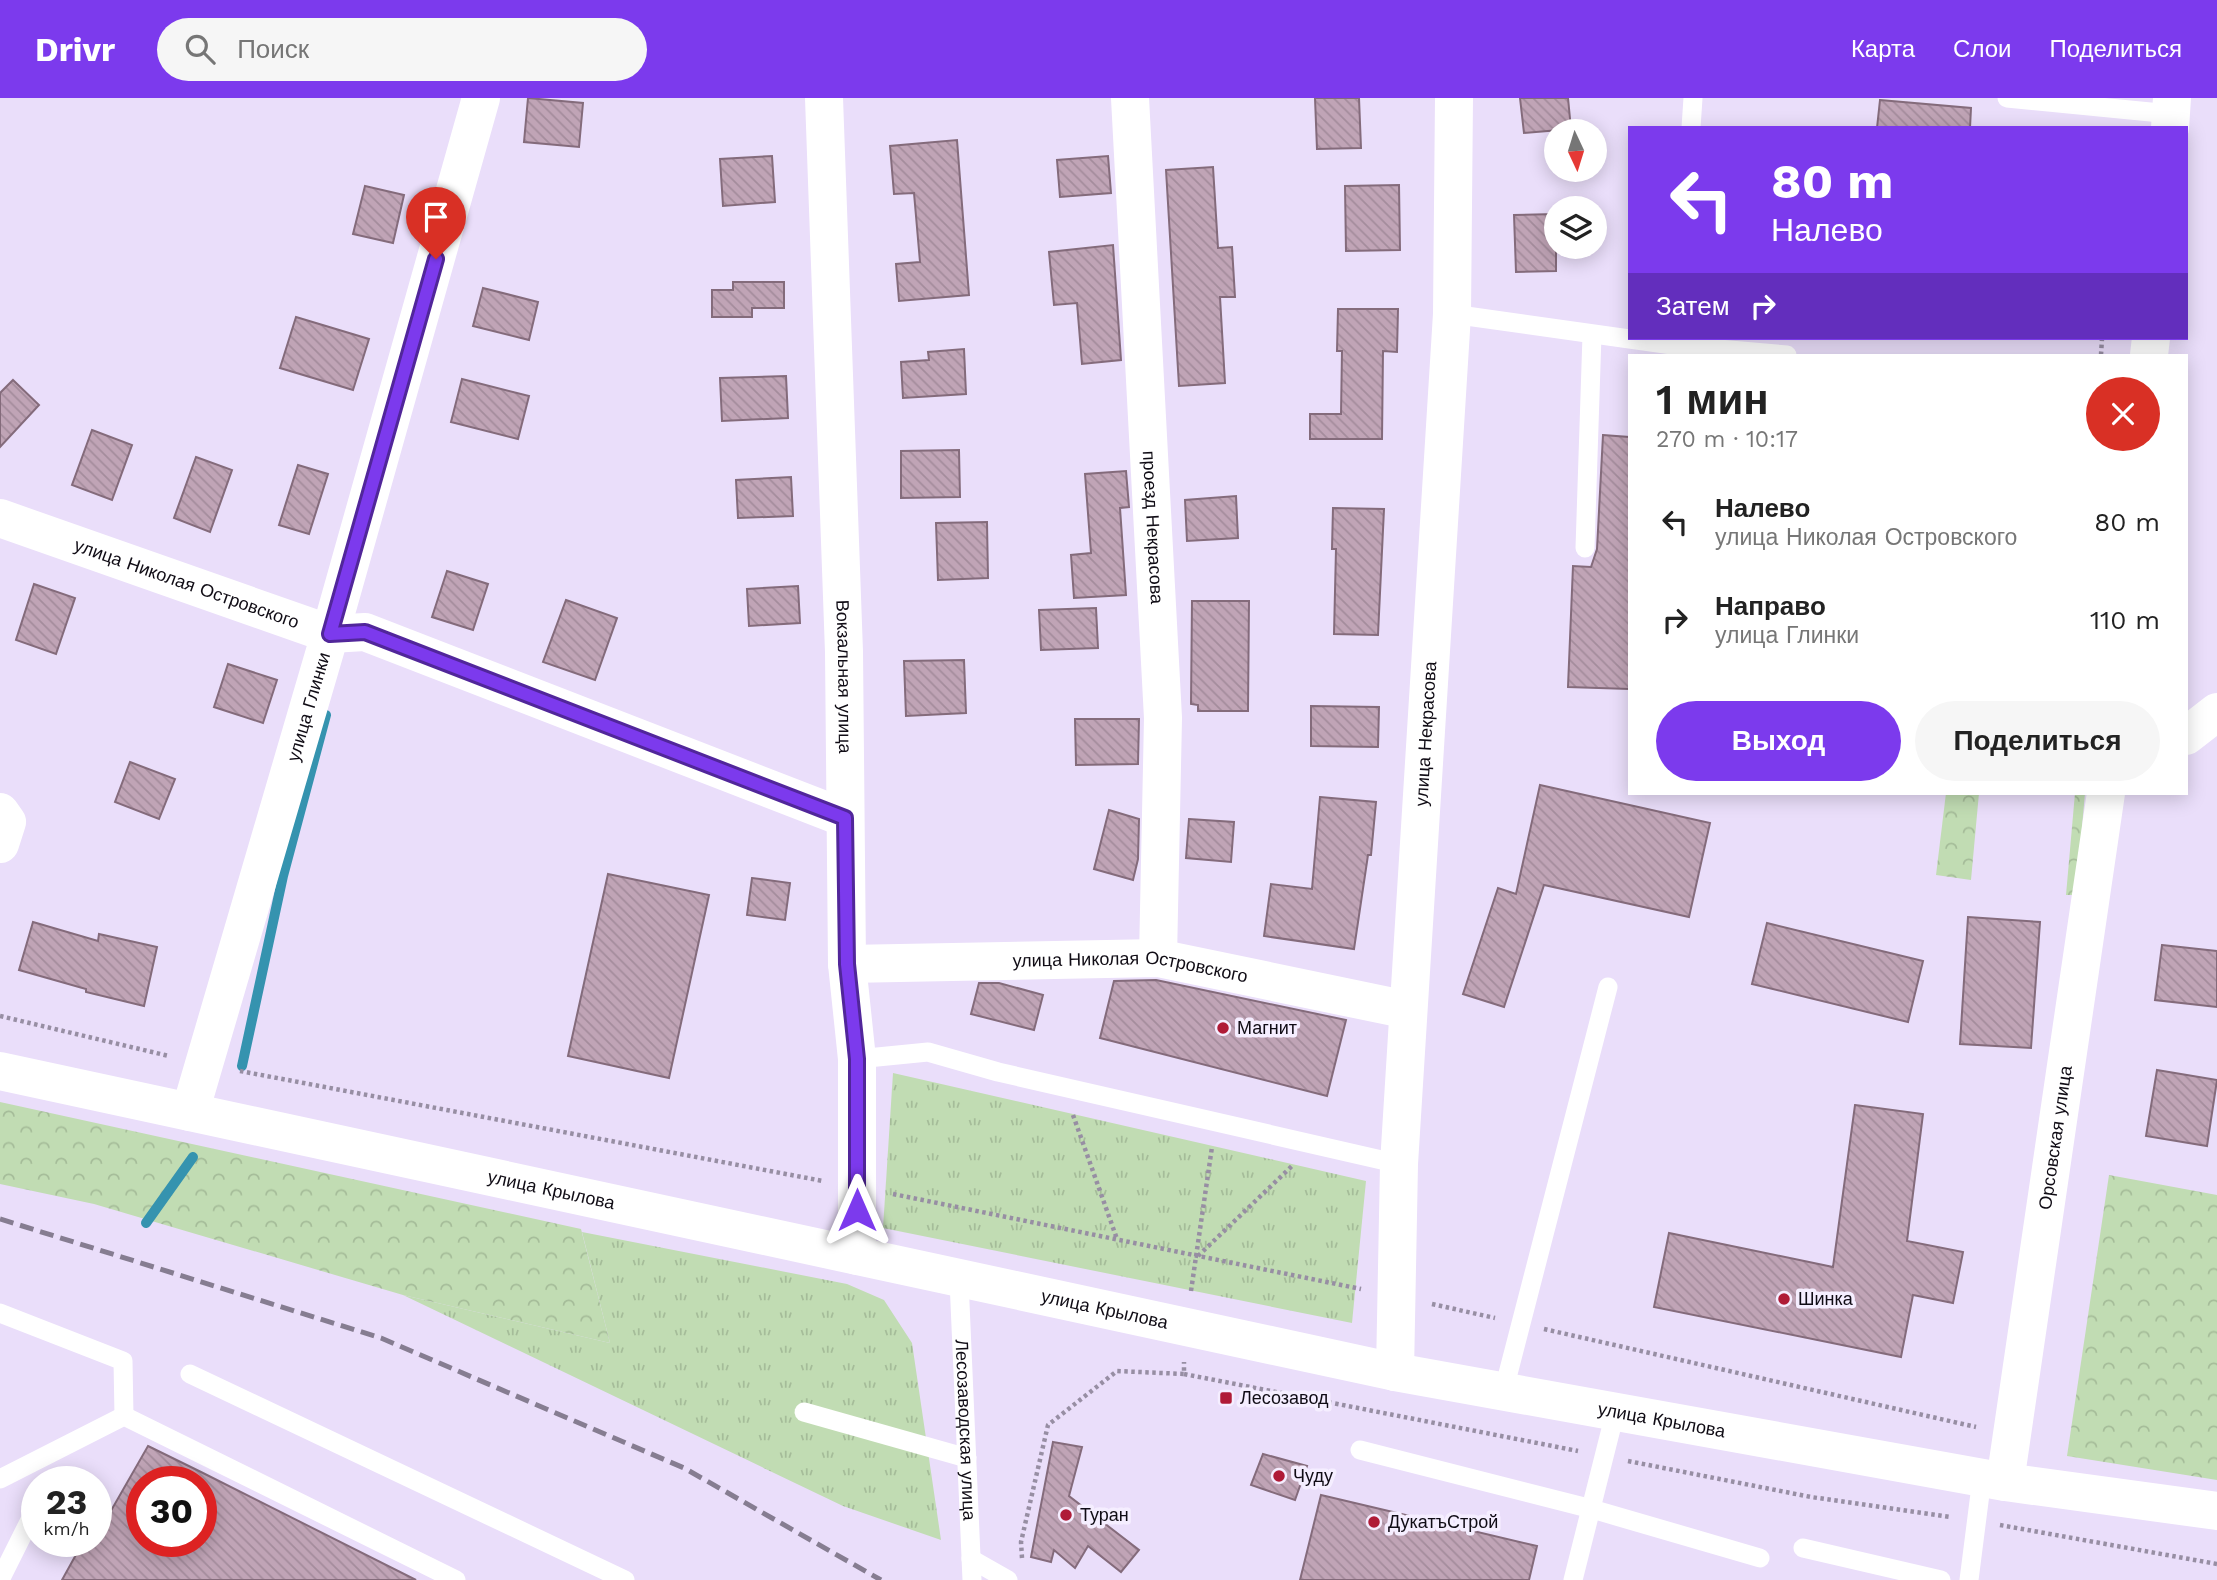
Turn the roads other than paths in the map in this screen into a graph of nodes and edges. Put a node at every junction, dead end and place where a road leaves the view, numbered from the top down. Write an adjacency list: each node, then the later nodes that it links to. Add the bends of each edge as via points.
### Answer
1 (481, 98): 17 (street, улица Глинки)
2 (824, 98): 22 (street, Вокзальная улица, via 844,652)
3 (1130, 98): 24 (street, проезд Некрасова, via 1163,718)
4 (1454, 98): 9 (street, улица Некрасова)
5 (1693, 98): 8 (lane)
6 (2007, 98): 7 (lane)
7 (2171, 113)
8 (1691, 126)
9 (1452, 314): 10 (lane); 27 (street, улица Некрасова)
10 (1592, 335): 11 (lane); 16 (lane)
11 (1628, 338)
12 (1649, 340): 13 (lane)
13 (1672, 342): 14 (lane)
14 (1778, 354)
15 (0, 518): 17 (street, улица Николая Островского)
16 (1585, 548)
17 (330, 634): 22 (street, улица Николая Островского, via 365,632); 30 (street, улица Глинки)
18 (2217, 712): 19 (street)
19 (2188, 734)
20 (2107, 795): 44 (street, Орсовская улица, via 2012,1435)
21 (0, 812): 23 (street, via 7,822)
22 (845, 818): 25 (street, Вокзальная улица)
23 (0, 844)
24 (1158, 958): 25 (street, улица Николая Островского); 27 (street, улица Николая Островского)
25 (847, 964): 28 (street, Вокзальная улица)
26 (1608, 987): 37 (lane)
27 (1408, 1010): 31 (street, улица Некрасова)
28 (857, 1059): 31 (lane, via 928,1052); 32 (street, Вокзальная улица)
29 (0, 1071): 30 (street, улица Крылова)
30 (190, 1112): 32 (street, улица Крылова)
31 (1399, 1164): 35 (street, улица Некрасова)
32 (857, 1256): 33 (street, улица Крылова)
33 (959, 1280): 35 (street, улица Крылова); 42 (lane, Лесозаводская улица)
34 (0, 1313): 40 (lane, via 123,1361)
35 (1395, 1372): 37 (street, улица Крылова)
36 (190, 1374): 54 (lane)
37 (1503, 1392): 39 (street, улица Крылова)
38 (804, 1412): 42 (lane)
39 (1615, 1413): 44 (street, улица Крылова); 45 (lane)
40 (124, 1416): 43 (lane); 53 (lane)
41 (1360, 1450): 45 (lane)
42 (967, 1458): 50 (lane, Лесозаводская улица)
43 (0, 1479)
44 (1993, 1480): 46 (street, улица Крылова); 58 (lane, via 1976,1521)
45 (1592, 1509): 49 (lane); 56 (lane)
46 (2217, 1511)
47 (21, 1538): 52 (lane)
48 (1804, 1548): 57 (lane)
49 (1760, 1558)
50 (971, 1559): 51 (lane); 55 (lane, Лесозаводская улица)
51 (1016, 1574)
52 (0, 1580)
53 (456, 1580)
54 (625, 1580)
55 (972, 1580)
56 (1573, 1580)
57 (1941, 1580)
58 (1969, 1580)

